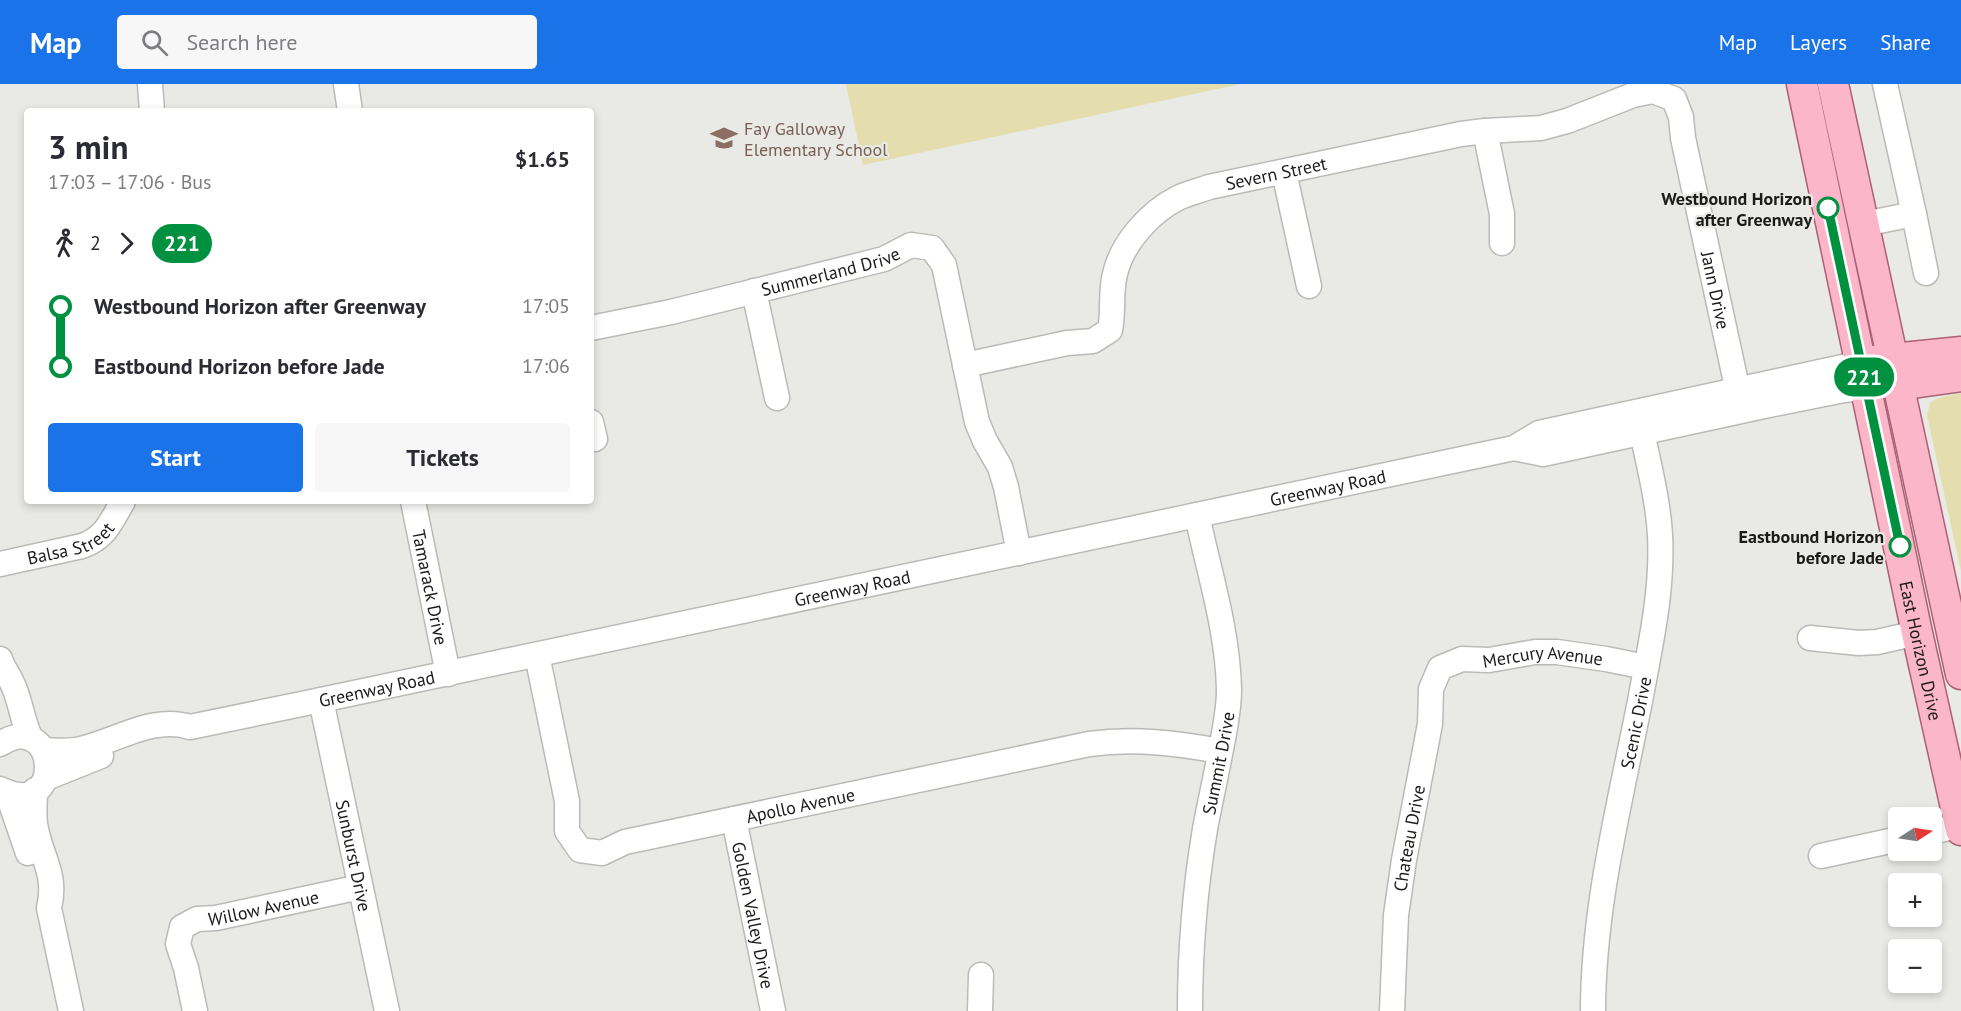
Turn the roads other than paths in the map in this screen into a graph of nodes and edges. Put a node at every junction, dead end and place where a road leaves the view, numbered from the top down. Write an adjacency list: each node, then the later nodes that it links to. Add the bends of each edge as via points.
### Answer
1 (150, 84): 7 (street)
2 (346, 84): 8 (street)
3 (1802, 84): 20 (main road, via 1809,120 1830,154)
4 (1833, 84): 12 (main road, East Horizon Drive)
5 (1885, 84): 11 (street)
6 (1674, 99): 9 (street, Severn Street, via 1653,91 1541,128); 23 (street, Jann Drive, via 1681,117)
7 (152, 108)
8 (350, 108)
9 (1485, 131): 10 (street, Severn Street); 13 (street, via 1503,214)
10 (1284, 172): 15 (street); 19 (street, Severn Street, via 1209,187 1179,198 1157,212 1132,236 1115,272 1110,330 1093,341)
11 (1914, 214): 12 (street); 14 (street)
12 (1863, 224): 20 (main road, East Horizon Drive)
13 (1502, 243)
14 (1926, 273)
15 (1309, 286)
16 (754, 291): 17 (street, Summerland Drive); 19 (street, Summerland Drive, via 884,259 911,245 933,248 944,266); 22 (street)
17 (594, 327)
18 (1961, 352): 20 (main road, Greenway Road)
19 (965, 365): 29 (street, Summerland Drive, via 977,422 1003,477)
20 (1879, 371): 21 (main road, Greenway Road); 23 (street, Greenway Road); 31 (main road, East Horizon Drive); 32 (main road, East Horizon Drive)
21 (1961, 376)
22 (777, 398)
23 (1739, 400): 24 (street, Greenway Road); 25 (street, Greenway Road, via 1539,434)
24 (1642, 432): 25 (street, Greenway Road, via 1544,454); 36 (street, Scenic Drive, via 1660,536)
25 (1514, 448): 28 (street, Greenway Road)
26 (121, 504): 30 (street, Balsa Street, via 94,542)
27 (414, 504): 37 (street, Tamarack Drive)
28 (1197, 515): 29 (street, Greenway Road); 44 (street, Summit Drive, via 1227,663 1229,692)
29 (1019, 553): 34 (street, Greenway Road)
30 (0, 564)
31 (1956, 625): 38 (main road, East Horizon Drive)
32 (1917, 633): 33 (street, via 1859,643); 48 (main road, East Horizon Drive)
33 (1810, 638)
34 (537, 655): 37 (street, Greenway Road); 47 (street, Apollo Avenue, via 567,801 567,831 580,849 602,853 625,842)
35 (1440, 668): 36 (street, Mercury Avenue, via 1462,659 1557,652); 60 (street, Chateau Drive, via 1431,689 1430,724 1404,860 1392,972)
36 (1647, 668): 61 (street, Scenic Drive, via 1602,897)
37 (448, 674): 40 (street, Greenway Road)
38 (1961, 674)
39 (1, 675): 42 (street, via 5,717); 43 (street, via 13,685 23,722)
40 (321, 700): 41 (street, Greenway Road); 51 (street, Sunburst Drive)
41 (190, 727): 43 (street, Greenway Road, via 177,723 155,726 81,749); 45 (street, Greenway Road, via 181,737 107,754)
42 (1, 743): 43 (street, Greenway Road, via 15,737)
43 (37, 745): 45 (street, via 48,766)
44 (1221, 751): 47 (street, Apollo Avenue, via 1167,742 1098,743); 59 (street, Summit Drive, via 1193,924)
45 (40, 784): 46 (street, Greenway Road, via 23,795); 52 (street, via 35,827 53,891)
46 (5, 799): 52 (street, via 28,851 38,894)
47 (734, 819): 57 (street, Golden Valley Drive)
48 (1954, 828)
49 (1888, 841): 50 (street)
50 (1821, 856)
51 (360, 887): 55 (street, Willow Avenue, via 198,919 182,927 178,944); 56 (street, Sunburst Drive)
52 (49, 908): 54 (street)
53 (981, 975): 58 (street)
54 (71, 1011)
55 (195, 1011)
56 (387, 1011)
57 (773, 1011)
58 (980, 1011)
59 (1190, 1011)
60 (1392, 1011)
61 (1593, 1011)

